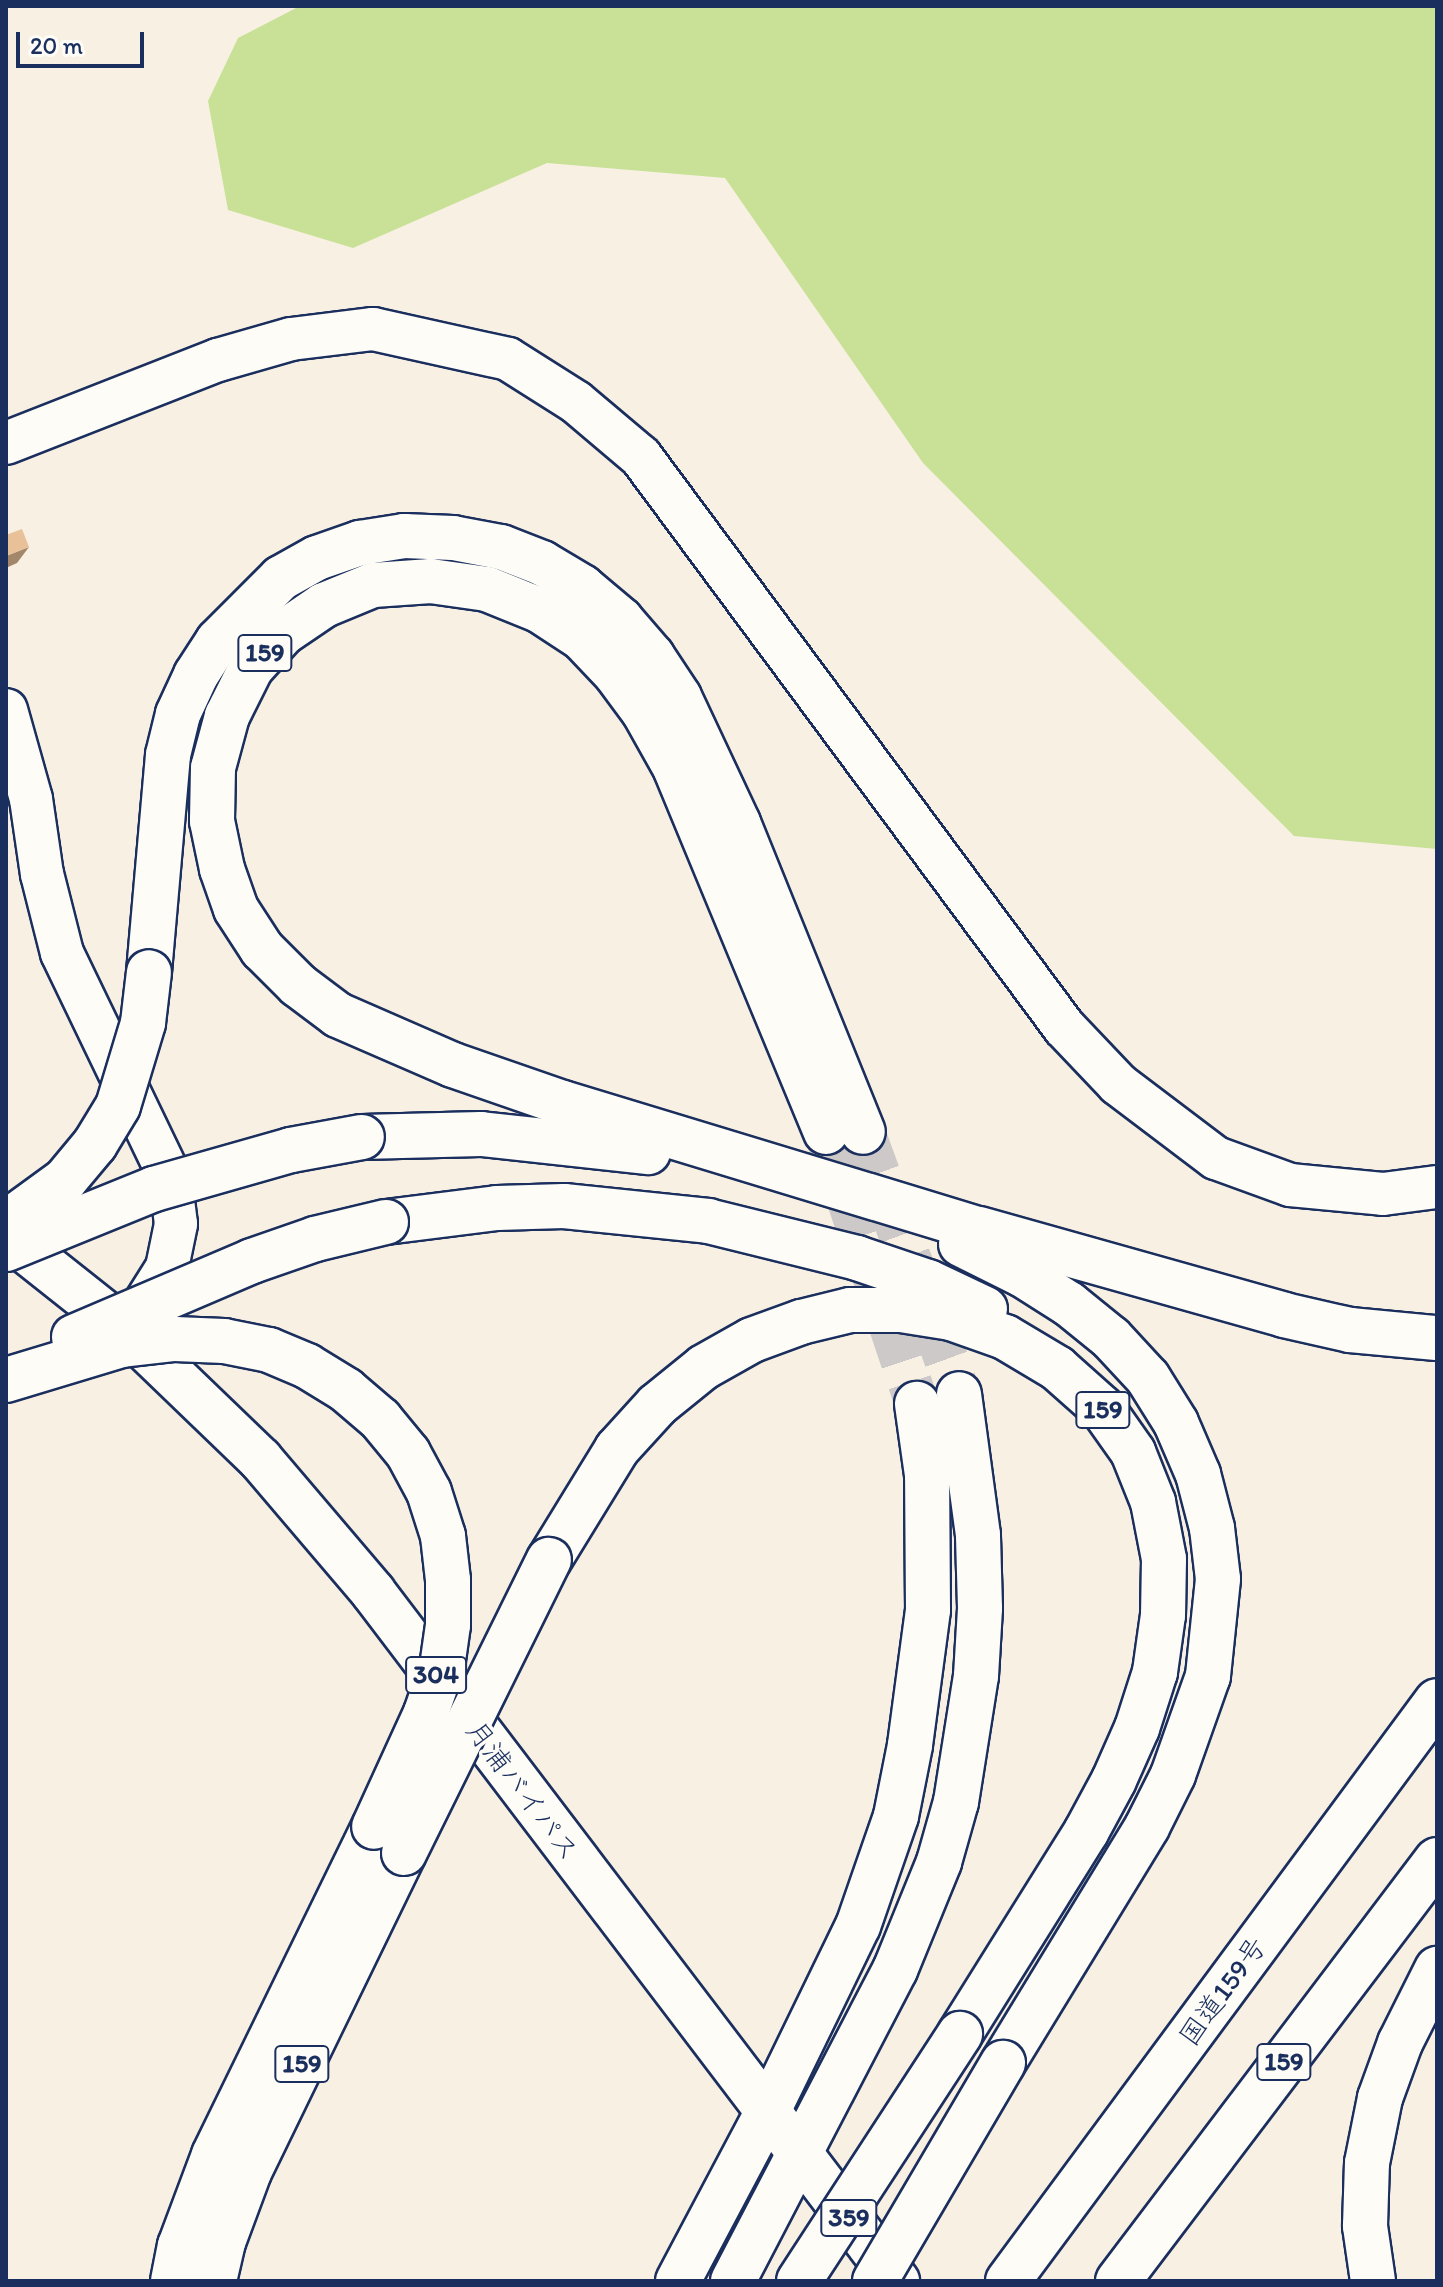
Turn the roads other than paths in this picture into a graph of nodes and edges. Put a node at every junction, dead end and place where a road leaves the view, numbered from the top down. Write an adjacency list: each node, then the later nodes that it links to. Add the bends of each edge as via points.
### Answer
1 (6, 443): 5 (street, via 218,360 291,339 373,329 508,359 576,402 641,457 1064,1027 1118,1084 1216,1158 1290,1185 1383,1194)
2 (6, 710): 10 (street, via 31,799 42,874 62,953 170,1177 176,1224 167,1268)
3 (603, 1145): 4 (highway); 8 (highway, via 764,1184); 9 (highway, bridge, via 481,1134 362,1137 291,1150 154,1189)
4 (797, 1175): 6 (highway, 159, bridge, via 453,1065 338,1015 262,949 236,909 212,821 213,768 227,716 251,668 283,633 324,605 373,585 431,581 487,589 539,610 582,638 644,712 676,769 845,1132 738,823 679,697 652,656 582,587 542,563 501,547 404,536 360,543 281,578 218,641 190,688 168,755 143,1023 118,1106 65,1180); 8 (highway, 159); 11 (highway, 159, via 1284,1315 1350,1330)
5 (1437, 1187)
6 (6, 1223)
7 (6, 1235): 10 (highway, 月浦バイパス / 304)
8 (970, 1248): 31 (highway, 159, bridge, via 1069,1304 1148,1378 1176,1423 1198,1474 1218,1579 1208,1676 1173,1775)
9 (6, 1249)
10 (127, 1331): 22 (highway, 月浦バイパス / 304, via 260,1459 373,1592)
11 (1437, 1338)
12 (6, 1366): 16 (highway, bridge, via 315,1239 386,1222 497,1208 564,1206 708,1221 857,1258 970,1301 1018,1329 1062,1364)
13 (6, 1380): 18 (highway, bridge, via 122,1345 224,1341 269,1350 307,1366 380,1419 408,1453 429,1492 443,1536 448,1580 442,1667)
14 (959, 1394): 23 (highway, via 978,1535 980,1608 976,1676 956,1802 912,1932)
15 (917, 1404): 22 (highway, via 927,1475 928,1610 896,1816 858,1926)
16 (1102, 1408): 18 (highway, 159, bridge, via 1057,1368 1005,1337 951,1318 901,1310 850,1310 801,1322 752,1340 704,1367 657,1405 617,1449); 21 (highway, 159, via 1133,1452 1153,1502 1164,1559 1155,1672 1137,1728 1086,1832)
17 (1437, 1701): 33 (highway, 国道159号)
18 (389, 1840): 25 (highway, via 214,2155 180,2246); 26 (highway, 159, via 249,2172)
19 (1437, 1860): 24 (highway, 159)
20 (1437, 1969): 34 (highway, via 1380,2098 1367,2163 1365,2226)
21 (960, 2034): 29 (highway, 159, bridge); 30 (highway, 159, bridge)
22 (768, 2111): 23 (highway, 月浦バイパス / 359); 27 (highway)
23 (800, 2155): 28 (highway); 32 (highway, 月浦バイパス / 359)
24 (1124, 2272)
25 (173, 2281)
26 (214, 2281)
27 (678, 2281)
28 (733, 2281)
29 (799, 2281)
30 (828, 2281)
31 (875, 2281)
32 (897, 2281)
33 (1008, 2281)
34 (1373, 2281)

